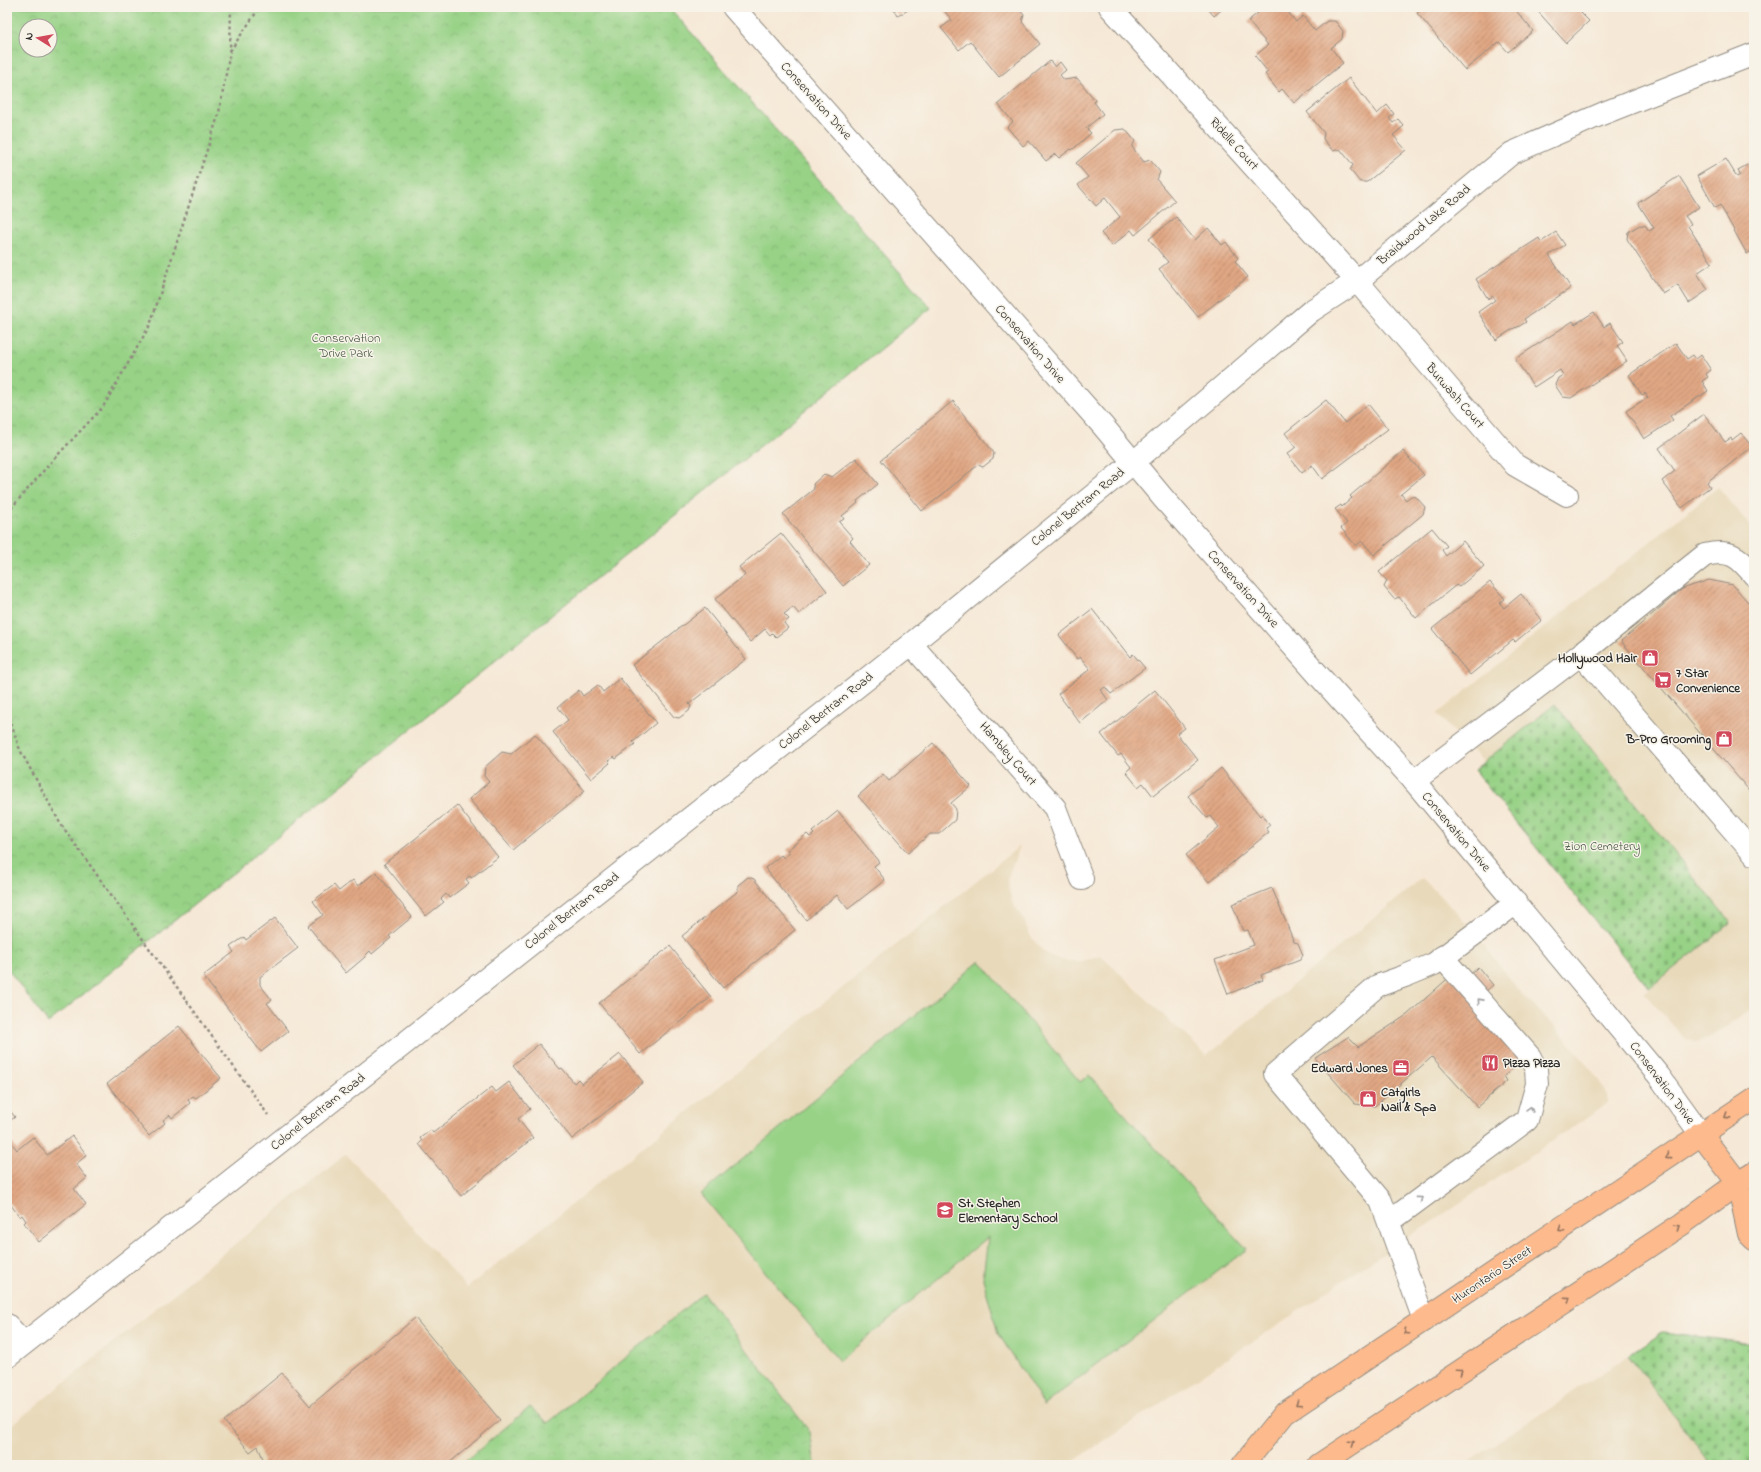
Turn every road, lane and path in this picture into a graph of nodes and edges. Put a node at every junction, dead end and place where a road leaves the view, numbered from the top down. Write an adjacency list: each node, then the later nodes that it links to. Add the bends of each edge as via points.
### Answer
1 (231, 7): 5 (path)
2 (260, 7): 5 (path)
3 (733, 7): 8 (street, Conservation Drive)
4 (1110, 7): 7 (street, Ridelle Court)
5 (230, 52): 10 (path, via 219,113 150,325 103,407)
6 (1754, 54): 7 (street, Braidwood Lake Road, via 1604,113 1512,153)
7 (1357, 281): 8 (street, Braidwood Lake Road, via 1311,310); 9 (street, Burwash Court, via 1515,465)
8 (1134, 462): 13 (street, Colonel Bertram Road); 16 (street, Conservation Drive, via 1173,510)
9 (1567, 495)
10 (8, 513): 11 (path)
11 (7, 528)
12 (1754, 575): 14 (street, via 1736,556 1719,552 1705,555)
13 (911, 644): 18 (street, Hambley Court, via 1055,808); 23 (street, Colonel Bertram Road)
14 (1581, 654): 16 (street); 17 (street)
15 (7, 712): 23 (path, via 20,750 60,823)
16 (1414, 781): 19 (street, Conservation Drive)
17 (1754, 854)
18 (1082, 879)
19 (1516, 903): 20 (street); 22 (street, Conservation Drive, via 1659,1076)
20 (1442, 957): 25 (street, one-way to 20, via 1527,1120 1537,1084 1536,1069 1530,1057); 25 (street, via 1434,964 1377,986 1275,1074 1381,1201)
21 (1754, 1099): 22 (main road, Hurontario Street, one-way to 22)
22 (1700, 1133): 24 (main road, Conservation Drive); 27 (main road, Hurontario Street, one-way to 27)
23 (284, 1138): 29 (street, Colonel Bertram Road)
24 (1748, 1182): 26 (main road, via 1749,1234); 32 (main road, one-way to 24)
25 (1389, 1222): 27 (street)
26 (1754, 1239)
27 (1424, 1320): 31 (main road, Hurontario Street, one-way to 31, via 1285,1413)
28 (7, 1326): 29 (street)
29 (24, 1343): 30 (street, Colonel Bertram Road)
30 (7, 1357)
31 (1242, 1465)
32 (1319, 1465)

